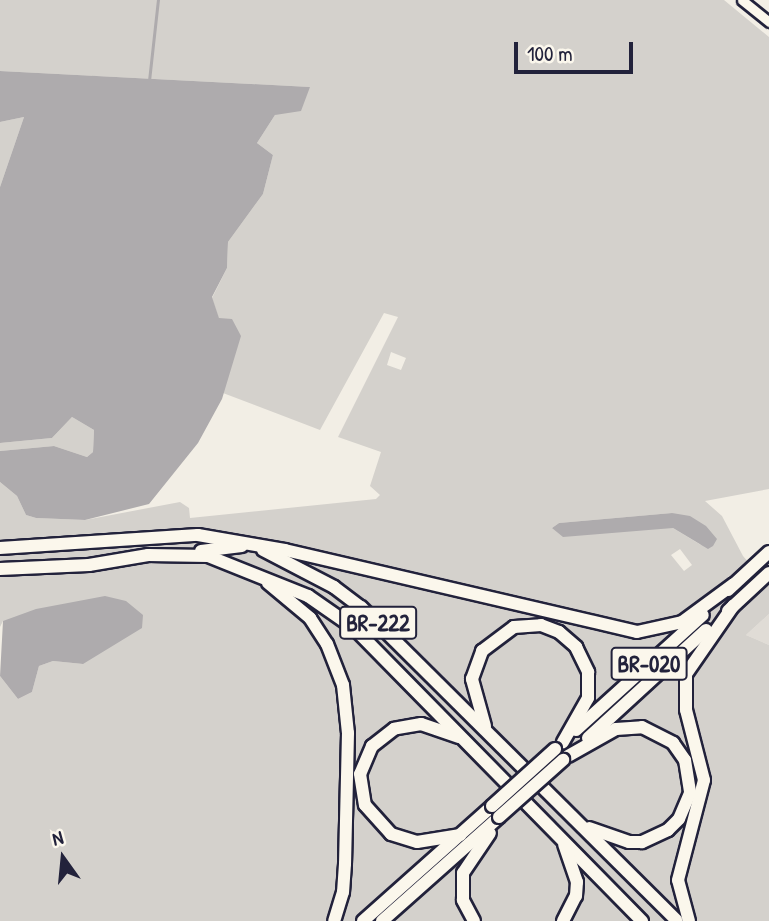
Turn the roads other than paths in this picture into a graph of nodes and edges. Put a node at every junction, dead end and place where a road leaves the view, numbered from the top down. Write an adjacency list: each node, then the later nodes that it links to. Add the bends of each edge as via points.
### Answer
1 (742, 0): 2 (street)
2 (769, 22)
3 (249, 545): 4 (highway, BR-222, via 173,534); 6 (highway); 10 (highway, via 637,632 681,622); 12 (highway, BR-222, via 301,568 362,607)
4 (0, 548)
5 (769, 552): 10 (highway)
6 (181, 554): 7 (highway, BR-222); 8 (highway, BR-222)
7 (238, 565): 13 (highway, BR-222, via 327,607); 20 (highway, via 281,591 310,618 340,673 348,733 343,892)
8 (0, 569)
9 (769, 573): 11 (highway)
10 (734, 584): 14 (highway, BR-020)
11 (733, 606): 15 (highway, BR-020); 27 (highway, via 686,674 687,710 704,780 678,880)
12 (486, 729): 14 (highway, via 472,678 481,651 514,627 541,625 559,632 576,647 587,671 588,698); 17 (highway, BR-222)
13 (465, 739): 18 (highway, via 421,724 394,729 372,746 360,775 365,805 391,834 417,842); 19 (highway)
14 (559, 746): 16 (highway, BR-020, bridge)
15 (565, 758): 16 (highway, BR-020, bridge); 17 (highway, via 616,729 642,727 673,743 685,760 690,781 679,819 657,837 619,841)
16 (495, 815): 18 (highway, BR-020); 22 (highway, BR-020); 23 (highway, via 463,873 464,900)
17 (580, 824): 26 (highway)
18 (460, 835): 21 (highway, BR-020)
19 (559, 835): 24 (highway, via 577,882 576,896); 25 (highway)
20 (334, 921)
21 (363, 921)
22 (382, 921)
23 (474, 921)
24 (563, 921)
25 (642, 921)
26 (677, 921)
27 (689, 921)

